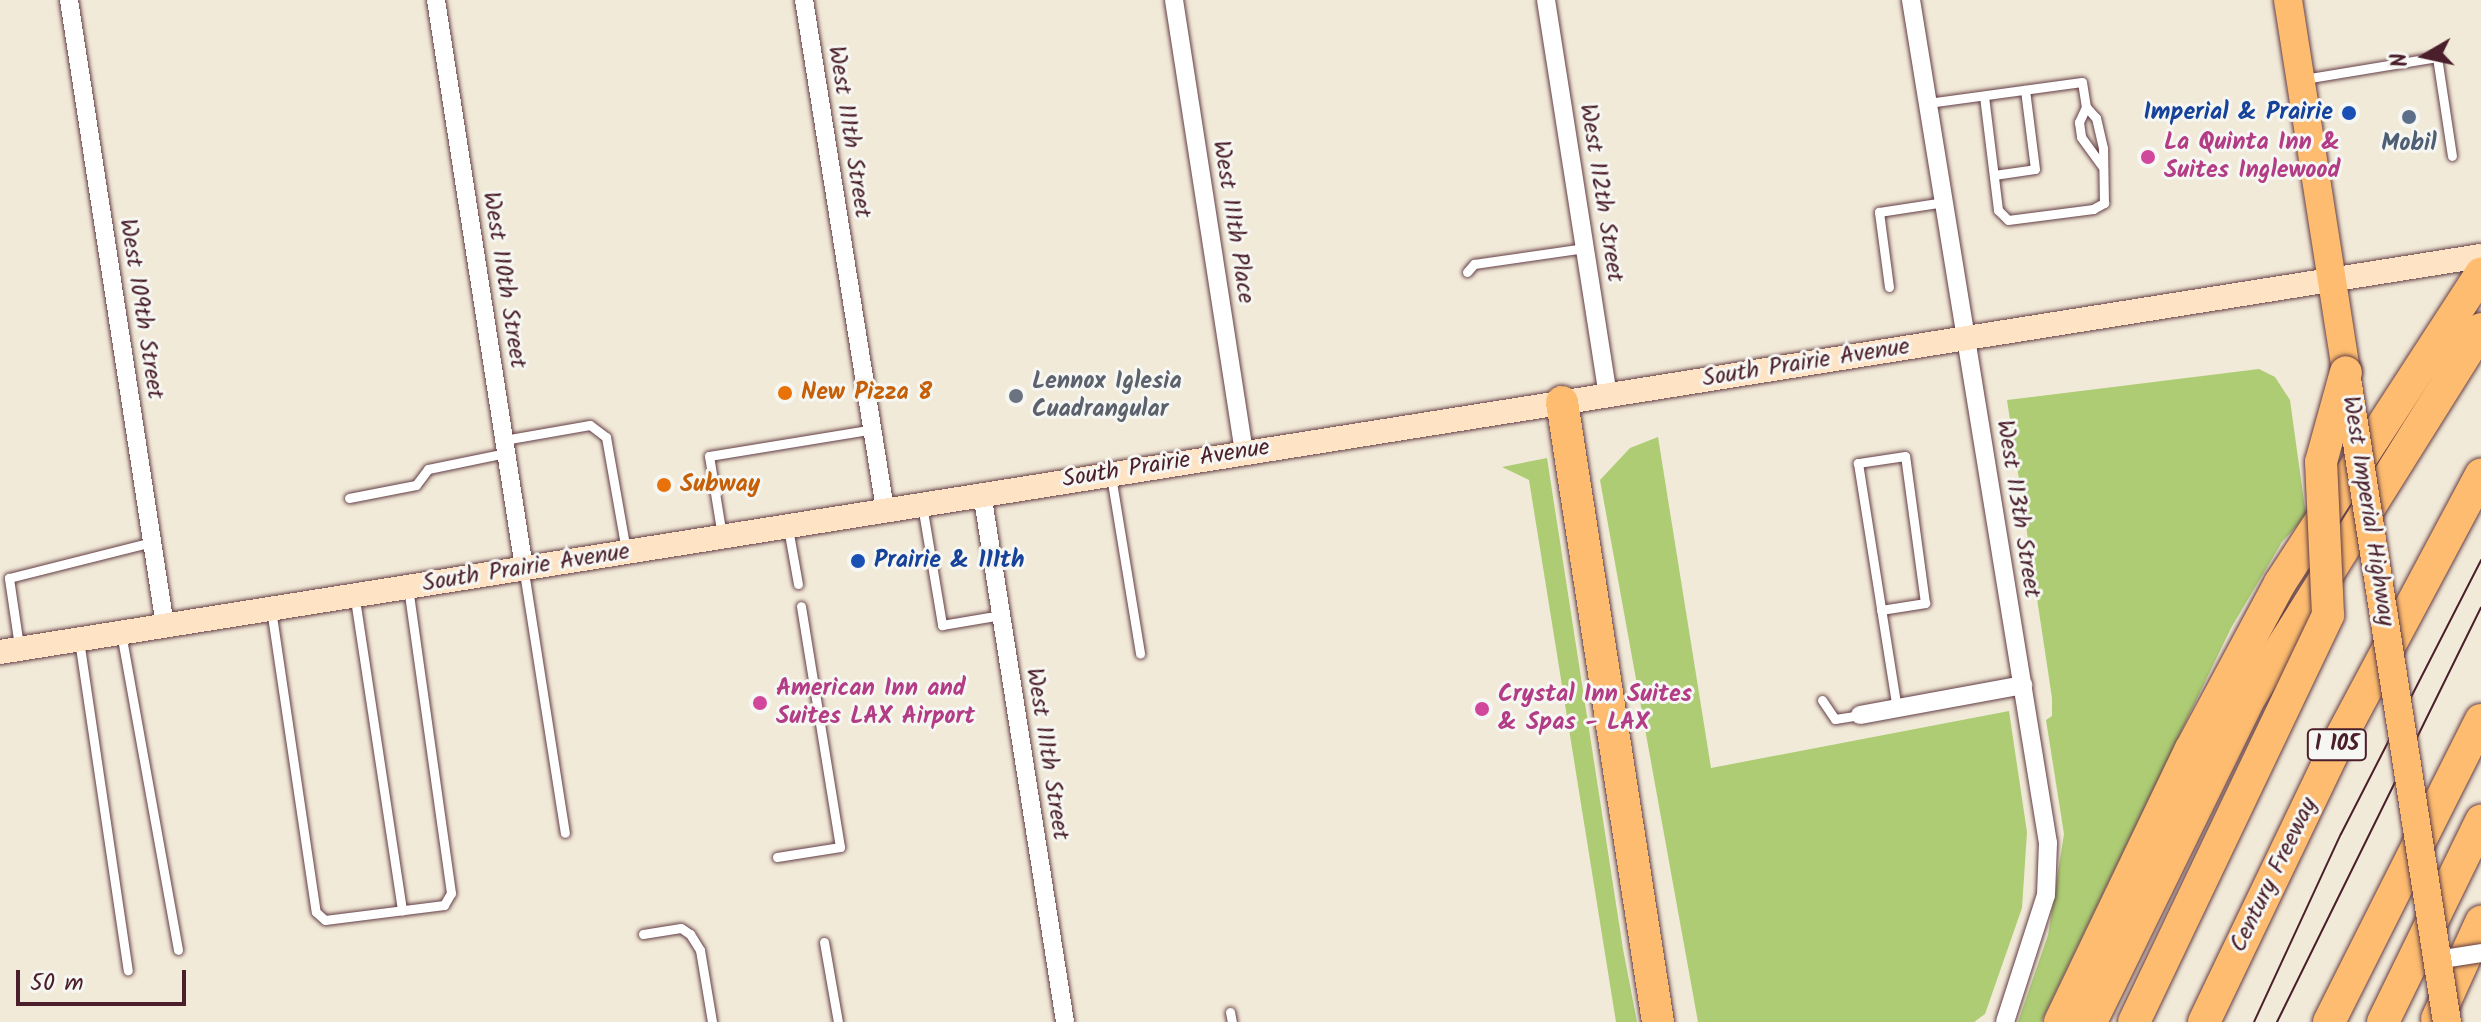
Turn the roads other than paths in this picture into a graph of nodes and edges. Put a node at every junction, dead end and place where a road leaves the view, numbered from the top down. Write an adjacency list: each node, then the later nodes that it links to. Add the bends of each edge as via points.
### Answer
1 (69, 0): 39 (street, West 109th Street)
2 (436, 0): 29 (street, West 110th Street)
3 (804, 0): 28 (street, West 111th Street)
4 (1174, 0): 30 (street, West 111th Place)
5 (1546, 0): 17 (street, West 112th Street)
6 (1911, 0): 11 (street, West 113th Street)
7 (2288, 0): 8 (main road, West Imperial Highway)
8 (2301, 80): 13 (lane, via 2437,57); 21 (main road, West Imperial Highway)
9 (2025, 90): 10 (lane); 12 (lane, via 2082,82); 15 (lane, via 2035,169)
10 (1984, 96): 11 (lane); 15 (lane)
11 (1928, 103): 16 (street, West 113th Street)
12 (2086, 107): 14 (lane, via 2096,118); 14 (lane, via 2079,122 2081,137)
13 (2452, 156)
14 (2102, 166): 15 (lane, via 2104,203 2008,220 1998,210)
15 (1994, 175)
16 (1944, 202): 22 (lane, via 1879,212); 24 (street, West 113th Street)
17 (1585, 248): 19 (lane, via 1474,264); 26 (street, West 112th Street)
18 (2481, 256): 21 (main road, South Prairie Avenue)
19 (1467, 272)
20 (2481, 273): 75 (highway, via 2272,597 2191,749)
21 (2333, 280): 24 (main road, South Prairie Avenue); 25 (main road, West Imperial Highway)
22 (1889, 287)
23 (2481, 329): 76 (highway, via 2248,701)
24 (1966, 338): 26 (main road, South Prairie Avenue); 54 (street, West 113th Street)
25 (2346, 372): 68 (main road, West Imperial Highway, bridge); 77 (highway, bridge, via 2321,462 2328,615)
26 (1608, 394): 27 (main road, South Prairie Avenue)
27 (1562, 402): 30 (main road, South Prairie Avenue); 70 (highway)
28 (873, 429): 36 (street, West 111th Street); 38 (lane, via 709,456)
29 (505, 446): 34 (lane, via 428,469 416,485); 40 (lane, via 590,425 606,437); 41 (street, West 110th Street)
30 (1244, 451): 31 (main road, South Prairie Avenue)
31 (1110, 473): 33 (main road, South Prairie Avenue); 53 (lane)
32 (2481, 474): 78 (highway, Century Freeway / I 105, via 2335,748)
33 (982, 493): 35 (main road, South Prairie Avenue); 48 (street, West 111th Street)
34 (349, 498)
35 (921, 503): 36 (main road, South Prairie Avenue); 48 (lane, via 942,625)
36 (885, 509): 37 (main road, South Prairie Avenue)
37 (787, 525): 38 (main road, South Prairie Avenue); 42 (lane)
38 (722, 536): 40 (main road, South Prairie Avenue)
39 (152, 542): 49 (street, West 109th Street); 52 (lane, via 9,578)
40 (626, 551): 41 (main road, South Prairie Avenue)
41 (524, 568): 43 (main road, South Prairie Avenue); 60 (lane)
42 (798, 584)
43 (408, 587): 44 (main road, South Prairie Avenue); 62 (lane, via 451,893 444,905)
44 (355, 595): 46 (main road, South Prairie Avenue); 62 (lane)
45 (801, 606): 61 (lane, via 840,847)
46 (271, 609): 49 (main road, South Prairie Avenue); 62 (lane, via 316,912 325,920)
47 (1881, 610): 47 (lane, via 1858,463 1905,456 1925,603); 56 (lane)
48 (1001, 615): 73 (street, West 111th Street)
49 (165, 626): 50 (main road, South Prairie Avenue)
50 (121, 633): 51 (main road, South Prairie Avenue); 66 (lane)
51 (79, 640): 52 (main road, South Prairie Avenue); 69 (lane)
52 (10, 650)
53 (1140, 654)
54 (2023, 685): 56 (street); 74 (street, West 113th Street, via 2048,843 2046,895)
55 (1822, 700): 57 (lane, via 1835,719)
56 (1897, 708): 57 (street)
57 (1860, 715)
58 (2481, 720): 79 (highway)
59 (2481, 821): 80 (highway)
60 (565, 833)
61 (777, 857)
62 (402, 910)
63 (2481, 922): 81 (highway)
64 (643, 934): 71 (lane, via 681,928 690,934 700,950)
65 (824, 942): 72 (lane)
66 (178, 950)
67 (2481, 953): 68 (street, bridge)
68 (2437, 960): 82 (main road, West Imperial Highway, bridge)
69 (128, 970)
70 (1659, 1018)
71 (712, 1022)
72 (838, 1022)
73 (1065, 1022)
74 (2005, 1022)
75 (2060, 1022)
76 (2091, 1022)
77 (2134, 1022)
78 (2204, 1022)
79 (2329, 1022)
80 (2383, 1022)
81 (2436, 1022)
82 (2447, 1022)

